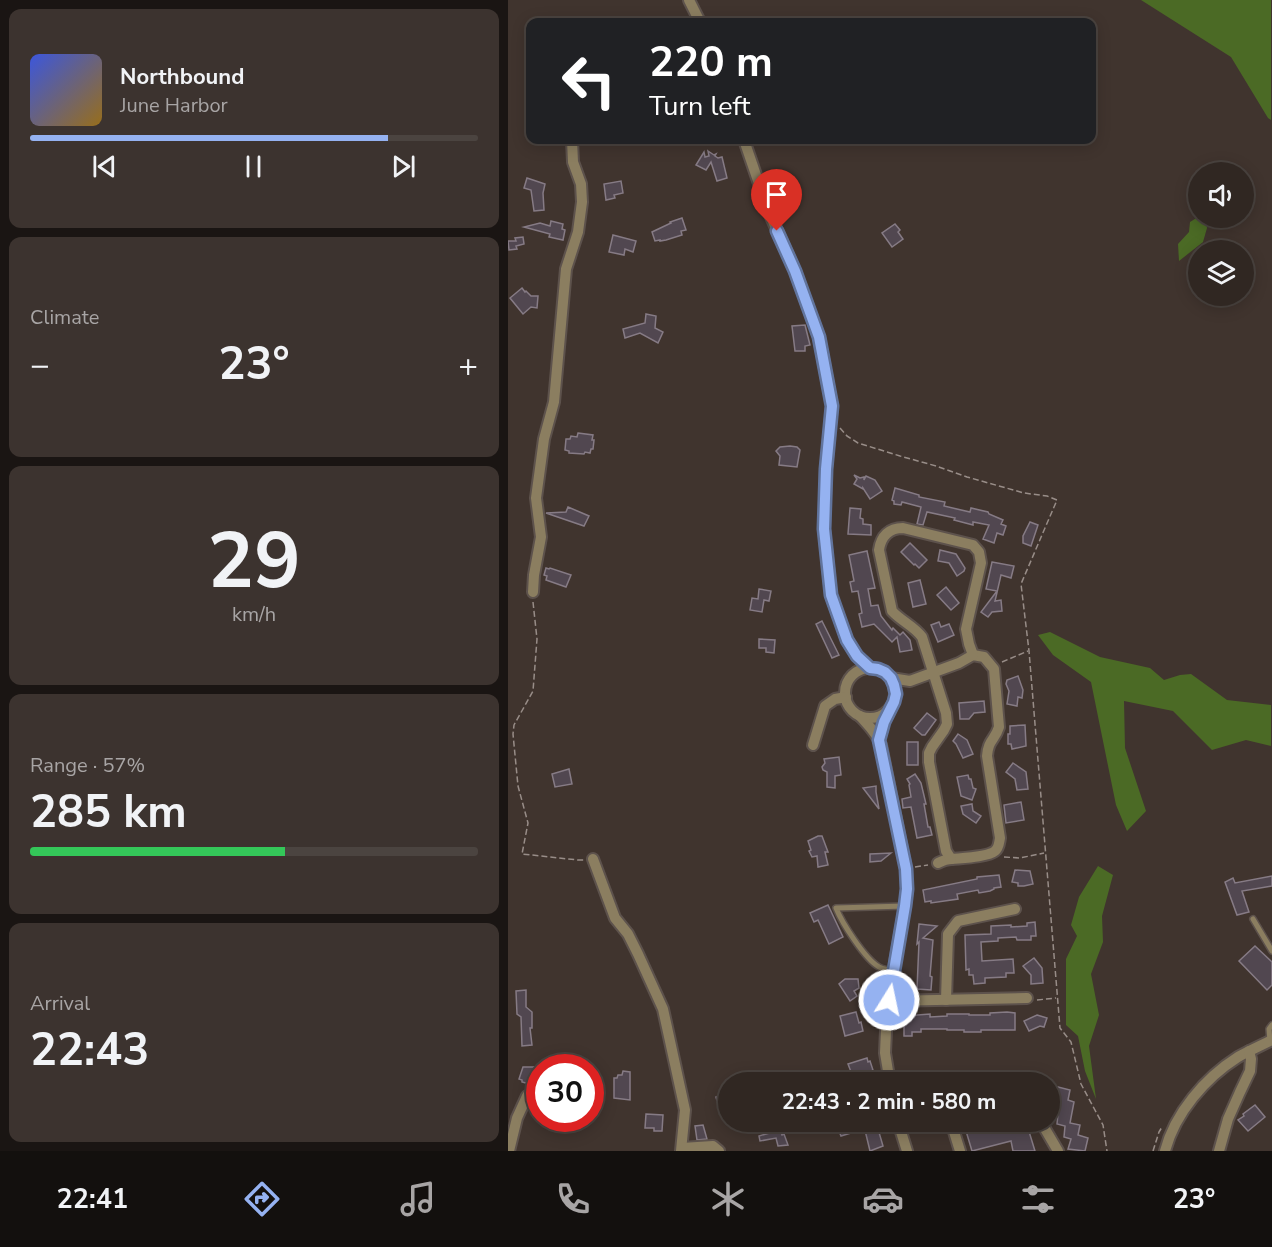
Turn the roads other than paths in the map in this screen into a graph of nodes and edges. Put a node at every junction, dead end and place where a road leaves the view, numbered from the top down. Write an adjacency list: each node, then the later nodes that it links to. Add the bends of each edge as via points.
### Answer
1 (689, 0): 2 (street)
2 (698, 18)
3 (572, 144): 5 (street, via 572,162 583,202 566,269 554,402 544,439 536,498 541,537)
4 (745, 144): 6 (street, via 819,337 832,406 824,529 831,595)
5 (533, 592)
6 (852, 649): 8 (street); 10 (street)
7 (973, 655): 9 (street); 9 (street, via 966,629 981,563 979,552 973,545 903,528 888,531 878,550 892,611 922,637); 19 (street, via 984,657 994,669 999,727 988,745 987,756 1000,838 995,851)
8 (870, 668): 10 (street); 11 (street)
9 (934, 673): 12 (street); 19 (street, via 947,724 932,747 929,762 946,851)
10 (853, 675): 13 (street)
11 (891, 678): 12 (street); 14 (street, via 896,694)
12 (910, 681): 14 (street)
13 (846, 697): 15 (street, via 848,705); 17 (street, via 825,706)
14 (891, 706): 15 (street, via 875,718); 16 (street)
15 (860, 716): 16 (street)
16 (879, 740): 21 (street, via 906,869)
17 (813, 746)
18 (593, 859): 37 (street, via 614,918 628,934 663,1009 685,1110)
19 (951, 859): 20 (street)
20 (938, 863)
21 (905, 906): 25 (street); 25 (lane, via 836,908 866,955 880,967)
22 (1015, 909): 28 (street, via 958,921 948,934)
23 (1253, 919): 24 (lane)
24 (1272, 951)
25 (894, 970): 27 (street)
26 (1027, 998): 28 (street)
27 (889, 1000): 28 (street); 32 (street, via 884,1053)
28 (946, 1000)
29 (1272, 1024): 30 (lane)
30 (1271, 1041): 31 (street)
31 (1249, 1051): 43 (street, via 1203,1085 1181,1116); 44 (street, via 1250,1071 1228,1119)
32 (888, 1072)
33 (526, 1096): 38 (street)
34 (901, 1132): 40 (street)
35 (954, 1132): 41 (street)
36 (1047, 1132): 42 (street)
37 (682, 1149): 39 (street, via 713,1146)
38 (509, 1151)
39 (719, 1151)
40 (907, 1151)
41 (960, 1151)
42 (1058, 1151)
43 (1165, 1151)
44 (1219, 1151)

